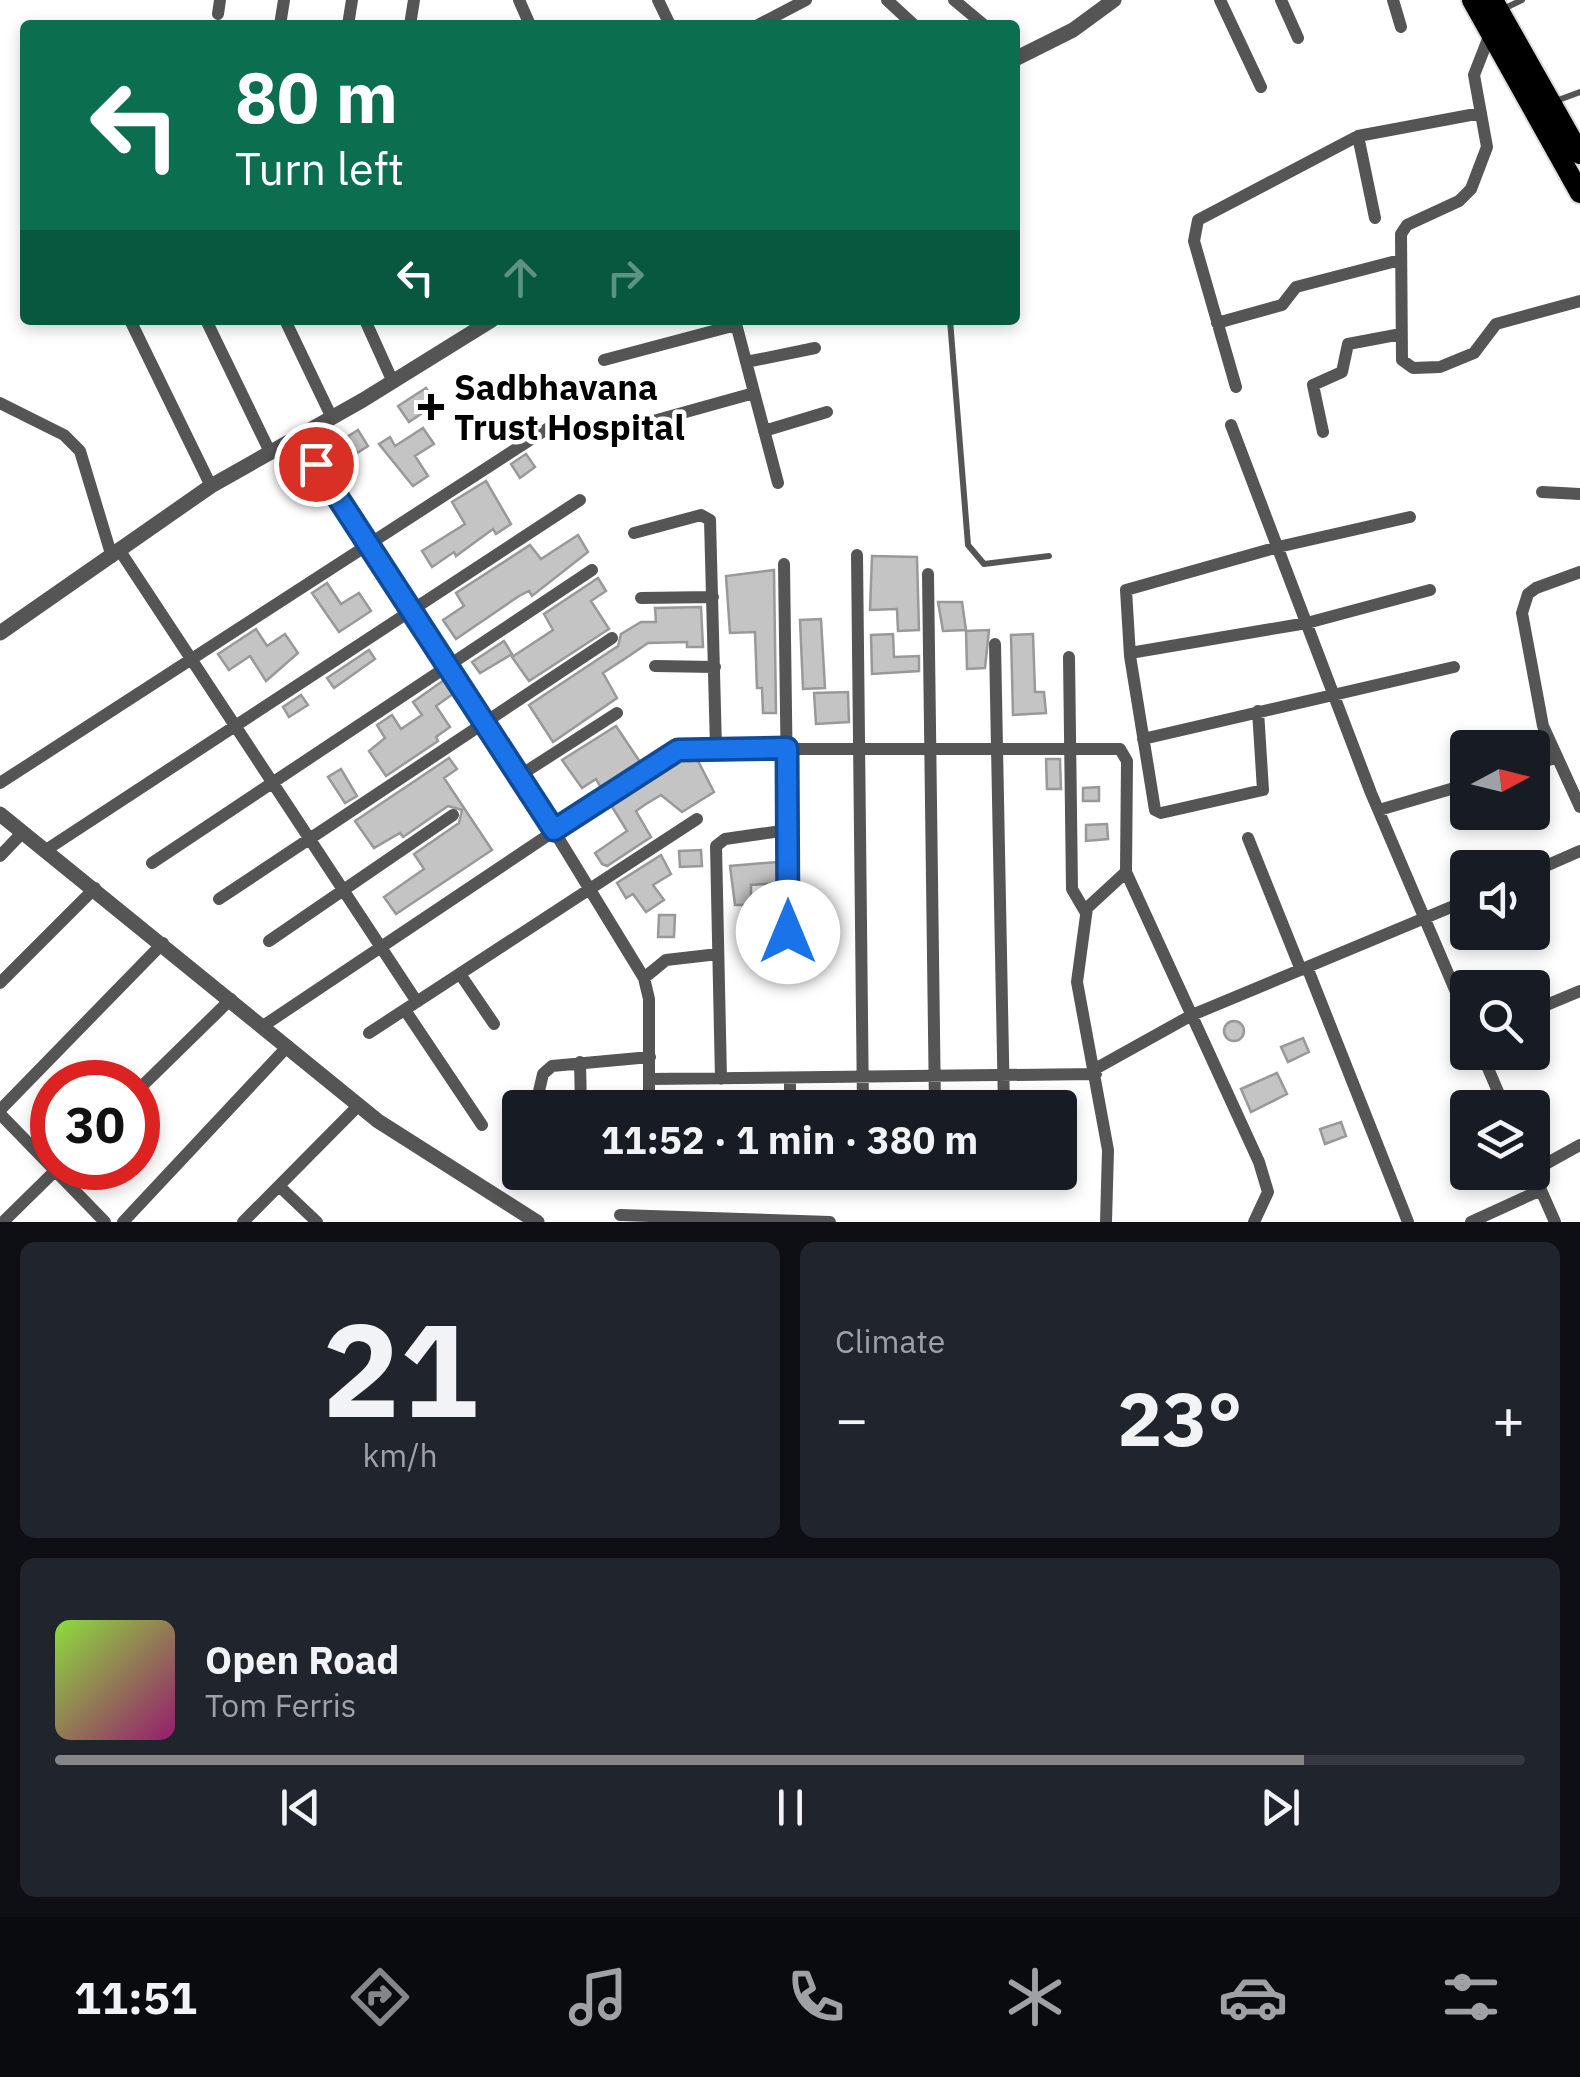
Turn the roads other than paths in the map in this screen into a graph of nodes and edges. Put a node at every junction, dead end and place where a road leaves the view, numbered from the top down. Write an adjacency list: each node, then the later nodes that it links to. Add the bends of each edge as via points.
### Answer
1 (886, 0): 12 (street)
2 (954, 0): 13 (street)
3 (1220, 0): 18 (street)
4 (1280, 0): 16 (street)
5 (1393, 0): 14 (street)
6 (1472, 0): 15 (highway)
7 (1522, 0): 10 (lane)
8 (797, 2): 11 (street)
9 (1106, 2): 17 (street, via 1072,30)
10 (1496, 5): 20 (highway)
11 (766, 20)
12 (903, 20)
13 (978, 20)
14 (1402, 28)
15 (1490, 34): 21 (street, via 1474,75); 24 (highway)
16 (1298, 38)
17 (1020, 54)
18 (1261, 87)
19 (1580, 92): 20 (lane)
20 (1551, 102): 23 (highway)
21 (1481, 113): 22 (street); 26 (street, via 1487,147 1470,190 1404,229)
22 (1358, 136): 25 (street); 28 (street, via 1198,220 1194,240)
23 (1580, 154)
24 (1580, 191)
25 (1375, 218)
26 (1400, 260): 28 (street, via 1296,287 1282,305); 37 (street)
27 (1580, 301): 37 (street, via 1496,324 1474,353 1440,367 1404,364)
28 (1217, 322): 42 (street)
29 (132, 325): 55 (street)
30 (208, 325): 53 (street)
31 (288, 325): 46 (street)
32 (367, 325): 41 (street)
33 (484, 325): 41 (street)
34 (728, 325): 39 (street)
35 (736, 325): 40 (street)
36 (950, 325): 65 (lane, via 968,545 984,564)
37 (1402, 334): 51 (street, via 1348,344 1342,372 1314,385)
38 (815, 348): 40 (street)
39 (604, 360)
40 (746, 362): 43 (street)
41 (394, 382): 46 (street)
42 (1236, 387)
43 (754, 393): 49 (street); 50 (street)
44 (0, 403): 63 (street, via 64,435 80,451)
45 (828, 412): 50 (street)
46 (332, 418): 52 (street)
47 (550, 426): 61 (street)
48 (1231, 426): 62 (street)
49 (621, 430)
50 (764, 431): 54 (street)
51 (1323, 432)
52 (298, 437): 53 (street); 61 (street)
53 (270, 452): 55 (street)
54 (778, 483)
55 (210, 486): 63 (street)
56 (1542, 492): 57 (street)
57 (1580, 494)
58 (580, 500): 73 (street)
59 (1410, 517): 62 (street)
60 (634, 533): 71 (street, via 706,516 712,525)
61 (369, 545): 73 (street); 80 (street)
62 (1278, 547): 74 (street); 78 (street, via 1126,590)
63 (116, 554): 75 (street); 80 (street)
64 (857, 554): 93 (street)
65 (1050, 556)
66 (784, 564): 92 (street)
67 (592, 570): 83 (street)
68 (1580, 572): 97 (street, via 1536,588 1522,613)
69 (928, 574): 94 (street)
70 (1430, 590): 74 (street)
71 (713, 597): 72 (street); 82 (street)
72 (641, 598)
73 (412, 611): 83 (street); 89 (street)
74 (1306, 623): 78 (street); 85 (street)
75 (0, 633)
76 (612, 638): 88 (street)
77 (995, 644): 95 (street)
78 (1130, 653): 90 (street)
79 (1070, 658): 96 (street)
80 (192, 660): 89 (street); 100 (street)
81 (655, 666): 82 (street)
82 (715, 666): 91 (street)
83 (448, 667): 88 (street); 101 (street)
84 (1454, 667): 85 (street)
85 (1333, 693): 86 (street); 104 (street)
86 (1258, 712): 90 (street); 90 (street, via 1266,781 1260,792 1158,812)
87 (617, 713): 99 (street)
88 (484, 722): 99 (street); 111 (street)
89 (236, 728): 101 (street); 113 (street)
90 (1143, 739)
91 (716, 748): 92 (street); 108 (street, via 668,754)
92 (787, 748): 93 (street); 109 (street)
93 (856, 748): 94 (street); 152 (street)
94 (927, 748): 95 (street); 149 (street)
95 (997, 748): 96 (street); 150 (street)
96 (1070, 749): 118 (street, via 1120,749 1126,756); 124 (street, via 1072,889)
97 (1555, 758): 98 (street); 103 (street)
98 (1550, 760)
99 (519, 776): 108 (street)
100 (0, 783)
101 (273, 783): 111 (street); 116 (street)
102 (1450, 789): 104 (street)
103 (1580, 807)
104 (1379, 810): 125 (street)
105 (0, 814): 110 (street)
106 (453, 815): 121 (street)
107 (696, 819): 120 (street)
108 (554, 830): 120 (street); 129 (street)
109 (788, 830): 126 (street); 130 (street, via 716,846)
110 (24, 832): 113 (street); 115 (street)
111 (308, 837): 121 (street); 122 (street)
112 (1248, 838): 131 (street)
113 (46, 850): 119 (street)
114 (1580, 851): 117 (street)
115 (0, 856)
116 (152, 863)
117 (1550, 864)
118 (1126, 872): 124 (street); 140 (street)
119 (95, 888): 128 (street); 135 (street)
120 (590, 889): 132 (street); 133 (street)
121 (344, 892): 127 (street); 129 (street)
122 (219, 898)
123 (1450, 908): 125 (street)
124 (1086, 913): 148 (street, via 1077,982)
125 (1424, 919): 131 (street); 134 (street)
126 (788, 932)
127 (269, 941)
128 (163, 942): 137 (street); 163 (street)
129 (380, 947): 139 (street); 142 (street)
130 (718, 954): 133 (street, via 666,960); 153 (street)
131 (1304, 968): 140 (street); 184 (street)
132 (460, 974): 139 (street); 141 (street)
133 (644, 978): 145 (street)
134 (1450, 979)
135 (0, 983)
136 (1580, 991): 138 (street)
137 (231, 999): 142 (street); 147 (street)
138 (1550, 1004)
139 (411, 1006): 143 (street); 164 (street)
140 (1192, 1015): 148 (street); 183 (street, via 1268,1192)
141 (494, 1024)
142 (263, 1026): 144 (street)
143 (370, 1033)
144 (288, 1046): 162 (street); 177 (street)
145 (650, 1057): 146 (street); 154 (street)
146 (580, 1062): 155 (street, via 547,1069); 156 (street)
147 (160, 1068)
148 (1095, 1072): 150 (street); 182 (street, via 1108,1150)
149 (935, 1076): 150 (street); 152 (street); 160 (street)
150 (1004, 1076): 161 (street)
151 (790, 1078): 152 (street); 153 (street); 158 (street)
152 (863, 1078): 159 (street)
153 (721, 1079): 154 (street)
154 (650, 1080): 157 (street)
155 (541, 1090)
156 (581, 1090)
157 (650, 1090)
158 (790, 1090)
159 (863, 1090)
160 (935, 1090)
161 (1004, 1090)
162 (359, 1105): 168 (street); 180 (street)
163 (0, 1112): 165 (street)
164 (482, 1125)
165 (30, 1143)
166 (1580, 1145): 167 (street)
167 (1550, 1162)
168 (278, 1186): 178 (street); 179 (street)
169 (35, 1190): 175 (street)
170 (75, 1190): 176 (street)
171 (1541, 1190): 185 (street); 186 (street)
172 (620, 1214): 173 (street)
173 (647, 1219): 174 (street)
174 (748, 1220): 181 (street)
175 (3, 1222)
176 (105, 1222)
177 (123, 1222)
178 (243, 1222)
179 (317, 1222)
180 (537, 1222)
181 (830, 1222)
182 (1106, 1222)
183 (1254, 1222)
184 (1408, 1222)
185 (1471, 1222)
186 (1555, 1222)

